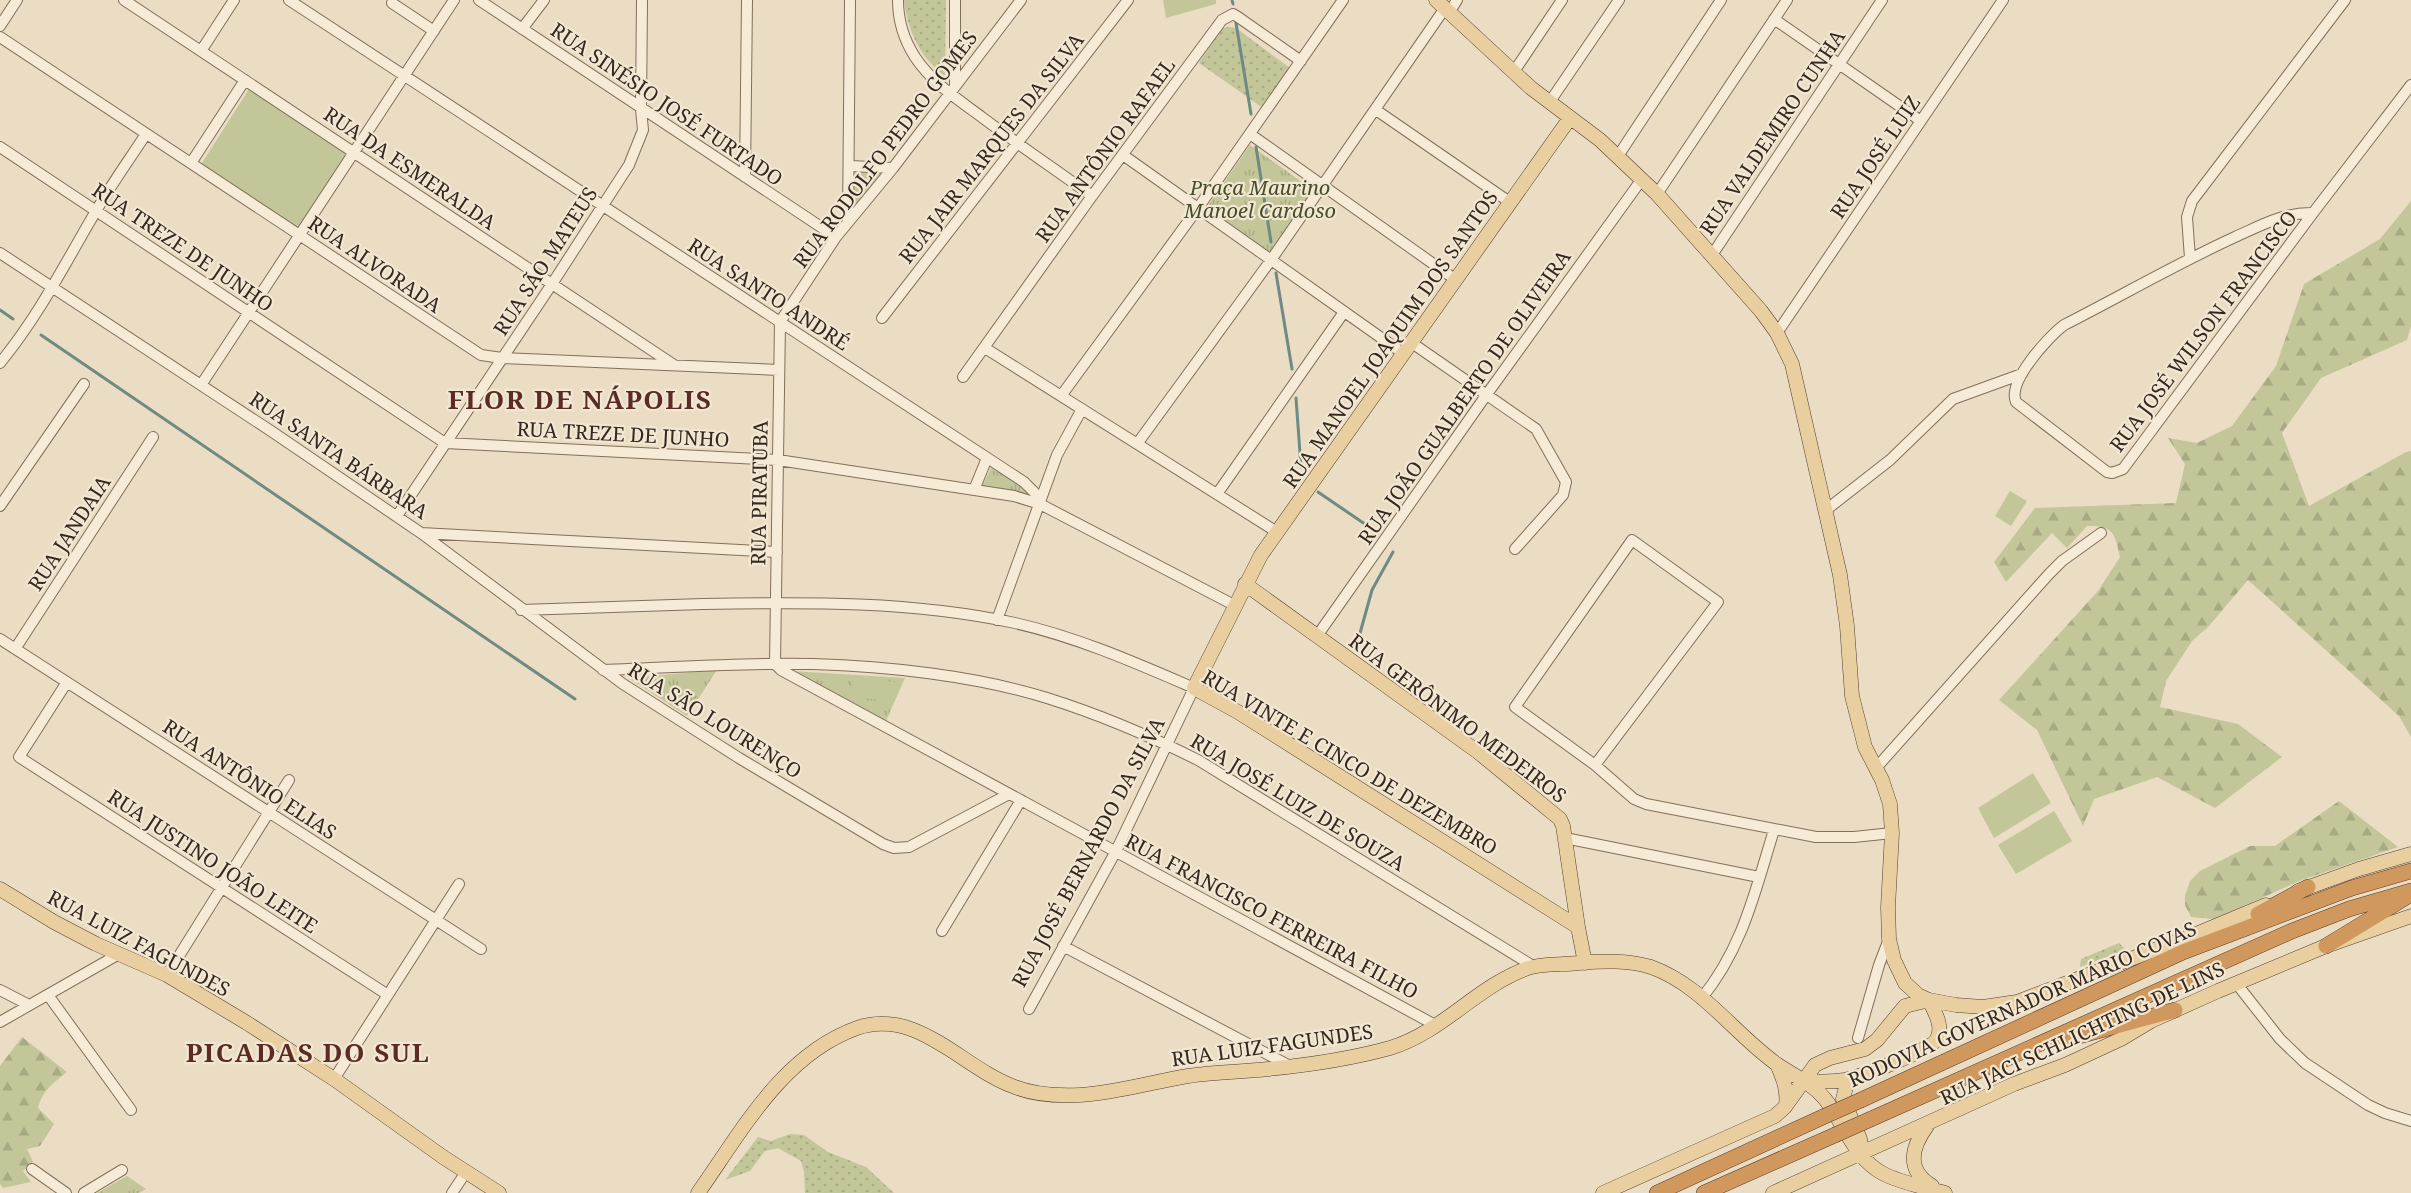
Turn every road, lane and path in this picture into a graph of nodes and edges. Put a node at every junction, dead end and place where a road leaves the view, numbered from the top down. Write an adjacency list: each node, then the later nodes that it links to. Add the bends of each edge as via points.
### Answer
1 (17, 0): 27 (street)
2 (124, 0): 31 (street, RUA DA ESMERALDA)
3 (234, 0): 31 (street)
4 (289, 0): 35 (street, RUA SANTO ANDRÉ)
5 (454, 0): 29 (street)
6 (478, 0): 28 (street, RUA SINÉSIO JOSÉ FURTADO)
7 (544, 0): 28 (street)
8 (642, 0): 40 (street, RUA SÃO MATEUS)
9 (747, 0): 54 (street)
10 (850, 0): 52 (street)
11 (898, 0): 38 (street, via 902,27 914,55 933,78)
12 (956, 0): 38 (street)
13 (1021, 0): 38 (street, RUA RODOLFO PEDRO GOMES)
14 (1128, 0): 46 (street, RUA JAIR MARQUES DA SILVA)
15 (1343, 0): 32 (street)
16 (1457, 0): 25 (street)
17 (1562, 0): 34 (street)
18 (1619, 0): 39 (street)
19 (1720, 0): 50 (street)
20 (1786, 0): 26 (street)
21 (1882, 0): 33 (street, RUA VALDEMIRO CUNHA)
22 (2003, 0): 43 (street, RUA JOSÉ LUIZ)
23 (2345, 0): 69 (street, via 2192,201 2187,217)
24 (392, 3): 29 (street)
25 (1443, 7): 34 (main road); 41 (street)
26 (1774, 19): 33 (street); 57 (street)
27 (0, 26)
28 (522, 29): 40 (street, RUA SINÉSIO JOSÉ FURTADO)
29 (434, 31): 35 (street)
30 (0, 37): 44 (street, RUA ALVORADA)
31 (201, 51): 36 (street, RUA DA ESMERALDA)
32 (1301, 61): 45 (street); 49 (street, RUA ANTÔNIO RAFAEL, via 1238,17 1226,17)
33 (1839, 64): 43 (street); 68 (street, RUA VALDEMIRO CUNHA)
34 (1513, 73): 39 (main road)
35 (405, 76): 48 (street); 60 (street, RUA SANTO ANDRÉ)
36 (245, 80): 48 (street, RUA DA ESMERALDA); 51 (street)
37 (2411, 85): 63 (street, RUA JOSÉ WILSON FRANCISCO)
38 (952, 89): 46 (street); 53 (street, RUA RODOLFO PEDRO GOMES)
39 (1549, 103): 42 (main road)
40 (641, 109): 54 (street, RUA SINÉSIO JOSÉ FURTADO); 60 (street, RUA SÃO MATEUS, via 641,138)
41 (1376, 110): 56 (street); 59 (street)
42 (1570, 118): 50 (main road); 59 (main road, RUA MANOEL JOAQUIM DOS SANTOS)
43 (1921, 121): 78 (street, RUA JOSÉ LUIZ)
44 (146, 134): 51 (street, RUA ALVORADA); 62 (street)
45 (1250, 134): 56 (street); 61 (street)
46 (1017, 143): 58 (street); 76 (street, RUA JAIR MARQUES DA SILVA)
47 (0, 147): 62 (street, RUA TREZE DE JUNHO)
48 (354, 152): 65 (street); 72 (street, RUA DA ESMERALDA)
49 (1123, 155): 58 (street, RUA ANTÔNIO RAFAEL); 61 (street)
50 (1618, 156): 55 (main road)
51 (190, 163): 65 (street, RUA ALVORADA)
52 (850, 166): 53 (street); 64 (street)
53 (893, 168): 64 (street, RUA RODOLFO PEDRO GOMES)
54 (745, 177): 66 (street, RUA SINÉSIO JOSÉ FURTADO)
55 (1642, 179): 57 (main road); 90 (street, RUA JOÃO GUALBERTO DE OLIVEIRA)
56 (1324, 186): 70 (street); 71 (street)
57 (1657, 194): 68 (main road)
58 (1092, 196): 80 (street, RUA ANTÔNIO RAFAEL)
59 (1510, 203): 71 (main road, RUA MANOEL JOAQUIM DOS SANTOS)
60 (603, 206): 72 (street, RUA SÃO MATEUS); 77 (street, RUA SANTO ANDRÉ)
61 (1198, 208): 70 (street); 91 (street)
62 (96, 211): 73 (street); 74 (street, RUA TREZE DE JUNHO)
63 (2313, 213): 69 (street, via 2284,216); 86 (street, RUA JOSÉ WILSON FRANCISCO, via 2118,472 2107,472 2022,409 2013,390)
64 (848, 222): 66 (street, RUA RODOLFO PEDRO GOMES)
65 (300, 236): 74 (street); 82 (street, RUA ALVORADA, via 476,352)
66 (836, 237): 77 (street, RUA RODOLFO PEDRO GOMES)
67 (0, 253): 73 (street, RUA SANTA BÁRBARA)
68 (1712, 255): 78 (main road)
69 (2190, 258): 86 (street, via 2064,325 2049,337)
70 (1271, 260): 75 (street); 95 (street)
71 (1456, 280): 79 (main road, RUA MANOEL JOAQUIM DOS SANTOS)
72 (552, 284): 82 (street, RUA SÃO MATEUS); 84 (street, RUA DA ESMERALDA)
73 (53, 288): 83 (street, via 25,333); 89 (street, RUA SANTA BÁRBARA)
74 (249, 312): 89 (street); 94 (street, RUA TREZE DE JUNHO)
75 (1344, 312): 81 (street); 99 (street)
76 (882, 318)
77 (780, 322): 85 (street, RUA PIRATUBA); 96 (street, RUA SANTO ANDRÉ)
78 (1777, 333): 102 (main road, via 1792,364)
79 (1412, 343): 81 (main road, RUA MANOEL JOAQUIM DOS SANTOS); 90 (street)
80 (985, 348): 87 (street, RUA ANTÔNIO RAFAEL); 91 (street)
81 (1404, 354): 104 (main road, RUA MANOEL JOAQUIM DOS SANTOS)
82 (502, 358): 84 (street, RUA ALVORADA); 94 (street, RUA SÃO MATEUS)
83 (0, 363)
84 (676, 366): 85 (street, RUA ALVORADA)
85 (779, 370): 97 (street, RUA PIRATUBA)
86 (2022, 374): 102 (street, via 1953,399 1890,460)
87 (963, 377)
88 (84, 384): 101 (street)
89 (201, 386): 103 (street, RUA SANTA BÁRBARA)
90 (1486, 394): 107 (street, via 1536,429 1566,482 1563,495); 114 (street, RUA JOÃO GUALBERTO DE OLIVEIRA)
91 (1061, 396): 92 (street)
92 (1082, 409): 95 (street); 100 (street, via 1057,455)
93 (153, 437): 116 (street, RUA JANDAIA)
94 (445, 443): 97 (street, RUA TREZE DE JUNHO); 103 (street, RUA SÃO MATEUS)
95 (1137, 444): 99 (street)
96 (987, 458): 98 (street); 100 (street, RUA SANTO ANDRÉ, via 1031,487)
97 (778, 460): 98 (street, RUA TREZE DE JUNHO); 108 (street, RUA PIRATUBA)
98 (974, 490): 100 (street, RUA TREZE DE JUNHO)
99 (1217, 494): 104 (street)
100 (1041, 504): 111 (street, RUA SANTO ANDRÉ); 113 (street)
101 (0, 507)
102 (1826, 510): 123 (main road, via 1840,575 1852,696 1862,737)
103 (396, 516): 105 (street, RUA SANTA BÁRBARA)
104 (1277, 532): 109 (main road, RUA MANOEL JOAQUIM DOS SANTOS)
105 (421, 533): 108 (street, RUA SANTA BÁRBARA); 112 (street, RUA SÃO LOURENÇO)
106 (2100, 533): 123 (street, via 2049,574)
107 (1515, 549)
108 (777, 552): 110 (street, RUA PIRATUBA)
109 (1245, 584): 111 (main road, RUA JOSÉ BERNARDO DA SILVA); 114 (main road, RUA GERÔNIMO MEDEIROS)
110 (776, 602): 112 (street, RUA VINTE E CINCO DE DEZEMBRO); 113 (street, RUA VINTE E CINCO DE DEZEMBRO, via 865,604); 117 (street, RUA PIRATUBA)
111 (1234, 605): 120 (main road, RUA JOSÉ BERNARDO DA SILVA)
112 (521, 610): 118 (street, RUA SÃO LOURENÇO)
113 (998, 620): 120 (street, RUA VINTE E CINCO DE DEZEMBRO, via 1076,640)
114 (1317, 636): 130 (main road, RUA GERÔNIMO MEDEIROS, via 1478,752 1553,812 1563,826)
115 (0, 639): 116 (street, RUA ANTÔNIO ELIAS)
116 (15, 649): 119 (street, RUA ANTÔNIO ELIAS)
117 (775, 663): 118 (street, RUA JOSÉ LUIZ DE SOUZA); 121 (street, RUA JOSÉ LUIZ DE SOUZA, via 881,669 1006,688 1068,705); 125 (street, RUA FRANCISCO FERREIRA FILHO, via 789,676)
118 (603, 670): 125 (street, RUA SÃO LOURENÇO, via 732,753 894,848 909,847)
119 (67, 682): 127 (street, RUA ANTÔNIO ELIAS); 136 (street, RUA JUSTINO JOÃO LEITE, via 19,757)
120 (1194, 688): 121 (street, RUA JOSÉ BERNARDO DA SILVA); 142 (main road, RUA VINTE E CINCO DE DEZEMBRO)
121 (1167, 745): 131 (street, RUA JOSÉ BERNARDO DA SILVA); 151 (street, RUA JOSÉ LUIZ DE SOUZA)
122 (1595, 765): 122 (street, via 1718,602 1632,540 1515,707); 128 (street, via 1634,799 1646,804)
123 (1876, 768): 129 (main road, via 1890,804)
124 (289, 780): 127 (street)
125 (1009, 794): 126 (street, RUA FRANCISCO FERREIRA FILHO)
126 (1021, 800): 131 (street, RUA FRANCISCO FERREIRA FILHO); 143 (street)
127 (268, 812): 136 (street); 140 (street, RUA ANTÔNIO ELIAS)
128 (1774, 830): 129 (street, via 1834,838); 134 (street)
129 (1892, 833): 144 (main road)
130 (1565, 838): 134 (street); 142 (main road, RUA GERÔNIMO MEDEIROS)
131 (1116, 851): 145 (street, RUA JOSÉ BERNARDO DA SILVA); 163 (street, RUA FRANCISCO FERREIRA FILHO)
132 (2411, 854): 137 (main road)
133 (2411, 871): 148 (highway, RODOVIA GOVERNADOR MÁRIO COVAS, via 2352,888)
134 (1759, 877): 157 (street, via 1736,947)
135 (459, 884): 140 (street)
136 (221, 887): 152 (street); 156 (street, RUA JUSTINO JOÃO LEITE)
137 (2308, 887): 148 (highway); 158 (main road, via 2018,1002 1983,1007)
138 (0, 889): 149 (main road, RUA LUIZ FAGUNDES, via 54,922)
139 (2411, 892): 146 (highway); 165 (highway, via 2349,909 2292,931)
140 (436, 920): 147 (street, RUA ANTÔNIO ELIAS); 156 (street)
141 (2408, 921): 146 (main road, RUA JACI SCHLICHTING DE LINS)
142 (1578, 927): 150 (main road)
143 (942, 931)
144 (1889, 939): 158 (main road, via 1905,983); 164 (street)
145 (1063, 946): 160 (street, RUA JOSÉ BERNARDO DA SILVA); 167 (street)
146 (2326, 946): 153 (main road, RUA JACI SCHLICHTING DE LINS)
147 (481, 949)
148 (2183, 952): 188 (highway, RODOVIA GOVERNADOR MÁRIO COVAS, bridge)
149 (119, 954): 152 (main road, RUA LUIZ FAGUNDES); 155 (street)
150 (1585, 963): 151 (main road, RUA LUIZ FAGUNDES); 157 (main road, RUA LUIZ FAGUNDES, via 1621,962 1650,967)
151 (1533, 966): 163 (main road, RUA LUIZ FAGUNDES, via 1484,991)
152 (167, 975): 168 (main road, RUA LUIZ FAGUNDES)
153 (2236, 983): 161 (main road, RUA JACI SCHLICHTING DE LINS); 173 (street, via 2295,1055 2368,1105)
154 (0, 990): 159 (street)
155 (48, 995): 159 (street); 172 (street)
156 (388, 995): 168 (street)
157 (1701, 999): 166 (main road, RUA LUIZ FAGUNDES)
158 (1929, 1000): 169 (main road, via 1940,1029 1933,1045); 170 (main road, via 1905,1006 1872,1044 1822,1060)
159 (29, 1005): 162 (street)
160 (1029, 1009)
161 (2175, 1010): 165 (highway); 174 (main road, RUA JACI SCHLICHTING DE LINS, via 2103,1048)
162 (0, 1022)
163 (1437, 1026): 167 (main road, RUA LUIZ FAGUNDES, via 1390,1047)
164 (1858, 1038)
165 (2024, 1050): 189 (highway, bridge)
166 (1777, 1064): 170 (main road, RUA LUIZ FAGUNDES); 171 (main road, via 1787,1095)
167 (1290, 1066): 186 (main road, RUA LUIZ FAGUNDES, via 1189,1076 1083,1095 1043,1093 1015,1088 918,1031 873,1024 833,1038 795,1065 772,1090)
168 (334, 1079): 179 (main road, RUA LUIZ FAGUNDES)
169 (1848, 1079): 170 (main road); 175 (main road, via 1843,1099 1860,1139)
170 (1804, 1080): 171 (main road); 175 (main road, RUA LUIZ FAGUNDES, via 1827,1102)
171 (1785, 1107): 187 (main road, via 1775,1116)
172 (131, 1110)
173 (2411, 1121)
174 (1928, 1125): 175 (main road, RUA JACI SCHLICHTING DE LINS); 181 (main road, via 1915,1145 1914,1166 1926,1182)
175 (1862, 1154): 176 (main road, RUA JACI SCHLICHTING DE LINS); 180 (main road, RUA LUIZ FAGUNDES)
176 (1835, 1166): 180 (main road); 190 (main road, RUA JACI SCHLICHTING DE LINS)
177 (32, 1169): 182 (street)
178 (122, 1170): 183 (street)
179 (466, 1172): 184 (street); 185 (main road, RUA LUIZ FAGUNDES)
180 (1884, 1175): 181 (main road, RUA LUIZ FAGUNDES)
181 (1943, 1192)
182 (66, 1193)
183 (84, 1193)
184 (452, 1193)
185 (499, 1193)
186 (698, 1193)
187 (1603, 1193)
188 (1657, 1193)
189 (1704, 1193)
190 (1773, 1193)

